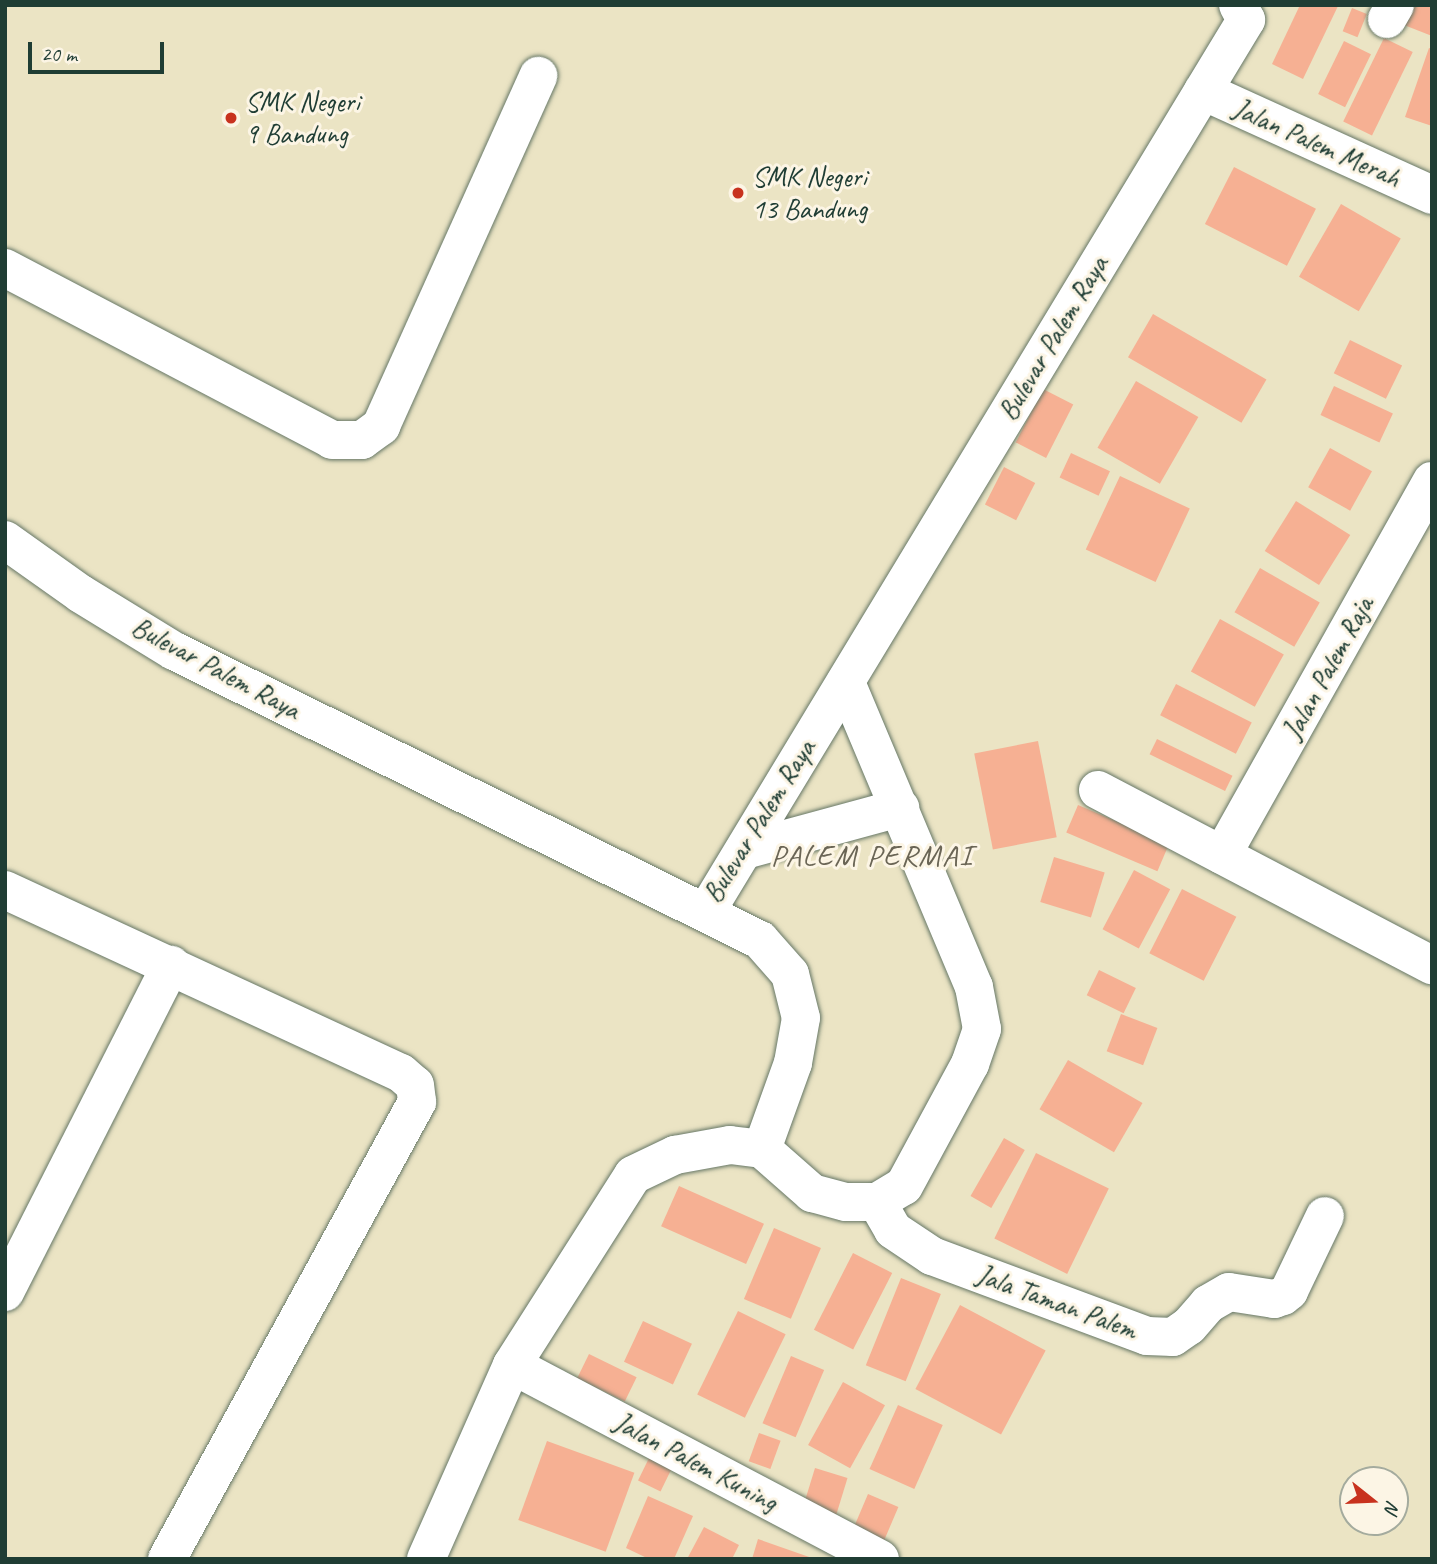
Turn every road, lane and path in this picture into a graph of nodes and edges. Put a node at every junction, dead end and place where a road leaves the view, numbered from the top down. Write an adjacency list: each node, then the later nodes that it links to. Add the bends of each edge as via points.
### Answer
1 (1238, 5): 3 (street, Bulevar Palem Raya, via 1246,20)
2 (538, 76): 5 (street, via 381,426 362,440 332,440)
3 (1203, 91): 4 (street, Jalan Palem Merah); 8 (street, Bulevar Palem Raya)
4 (1432, 195)
5 (5, 268)
6 (1432, 481): 12 (street, Jalan Palem Raja)
7 (5, 540): 14 (street, Bulevar Palem Raya, via 174,651)
8 (846, 682): 10 (street); 11 (street, Bulevar Palem Raya)
9 (1098, 790): 12 (street)
10 (900, 808): 11 (street); 18 (street, via 974,987 982,1029 970,1064 904,1186)
11 (745, 850): 14 (street, Bulevar Palem Raya)
12 (1222, 855): 16 (street)
13 (5, 890): 15 (street)
14 (706, 912): 17 (street, via 760,940 790,974 797,995 799,1041)
15 (172, 965): 20 (street); 22 (street, via 401,1073 415,1085 418,1102)
16 (1432, 965)
17 (762, 1149): 18 (street, via 812,1193 846,1202); 21 (street, via 730,1145 676,1154 633,1175)
18 (877, 1202): 19 (street, Jala Taman Palem, via 893,1230 932,1256 1147,1336 1173,1337 1208,1304 1229,1293 1283,1296)
19 (1325, 1216)
20 (5, 1292)
21 (512, 1365): 23 (street); 24 (street, Jalan Palem Kuning)
22 (167, 1559)
23 (426, 1559)
24 (880, 1559)

